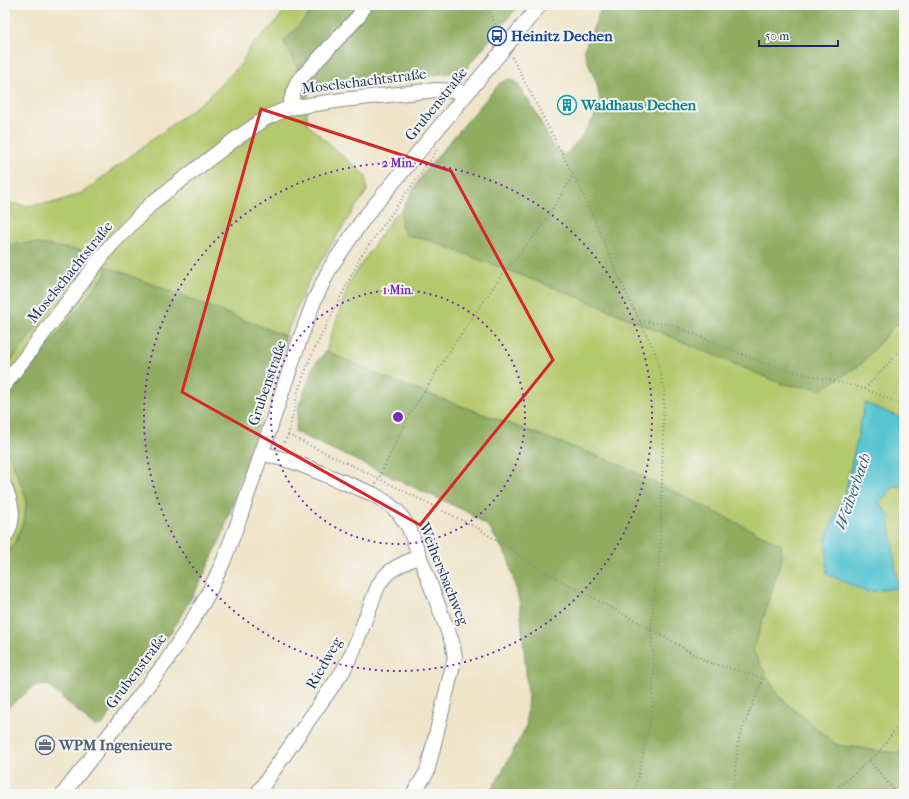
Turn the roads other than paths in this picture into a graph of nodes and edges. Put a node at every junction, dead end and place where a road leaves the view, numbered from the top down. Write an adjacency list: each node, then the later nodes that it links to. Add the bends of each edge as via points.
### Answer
1 (366, 5): 4 (street, Moselschachtstraße, via 358,17 298,81)
2 (540, 5): 3 (street, Grubenstraße)
3 (466, 94): 4 (street, Moselschachtstraße, via 457,90 436,90); 6 (street, Grubenstraße, via 364,218 330,268 302,332)
4 (289, 108): 5 (street, Moselschachtstraße, via 266,118 234,140 153,202 110,246)
5 (5, 384)
6 (260, 453): 9 (street, Weihersbachweg, via 294,462 373,494 386,502 398,512 409,528); 10 (street, Grubenstraße, via 223,562 190,626 166,662)
7 (5, 487): 8 (street, via 12,512 12,522)
8 (5, 537)
9 (419, 556): 11 (street, Riedweg, via 384,576 343,671); 12 (street, Weihersbachweg, via 452,642 455,657 427,772)
10 (63, 794)
11 (257, 794)
12 (413, 794)

